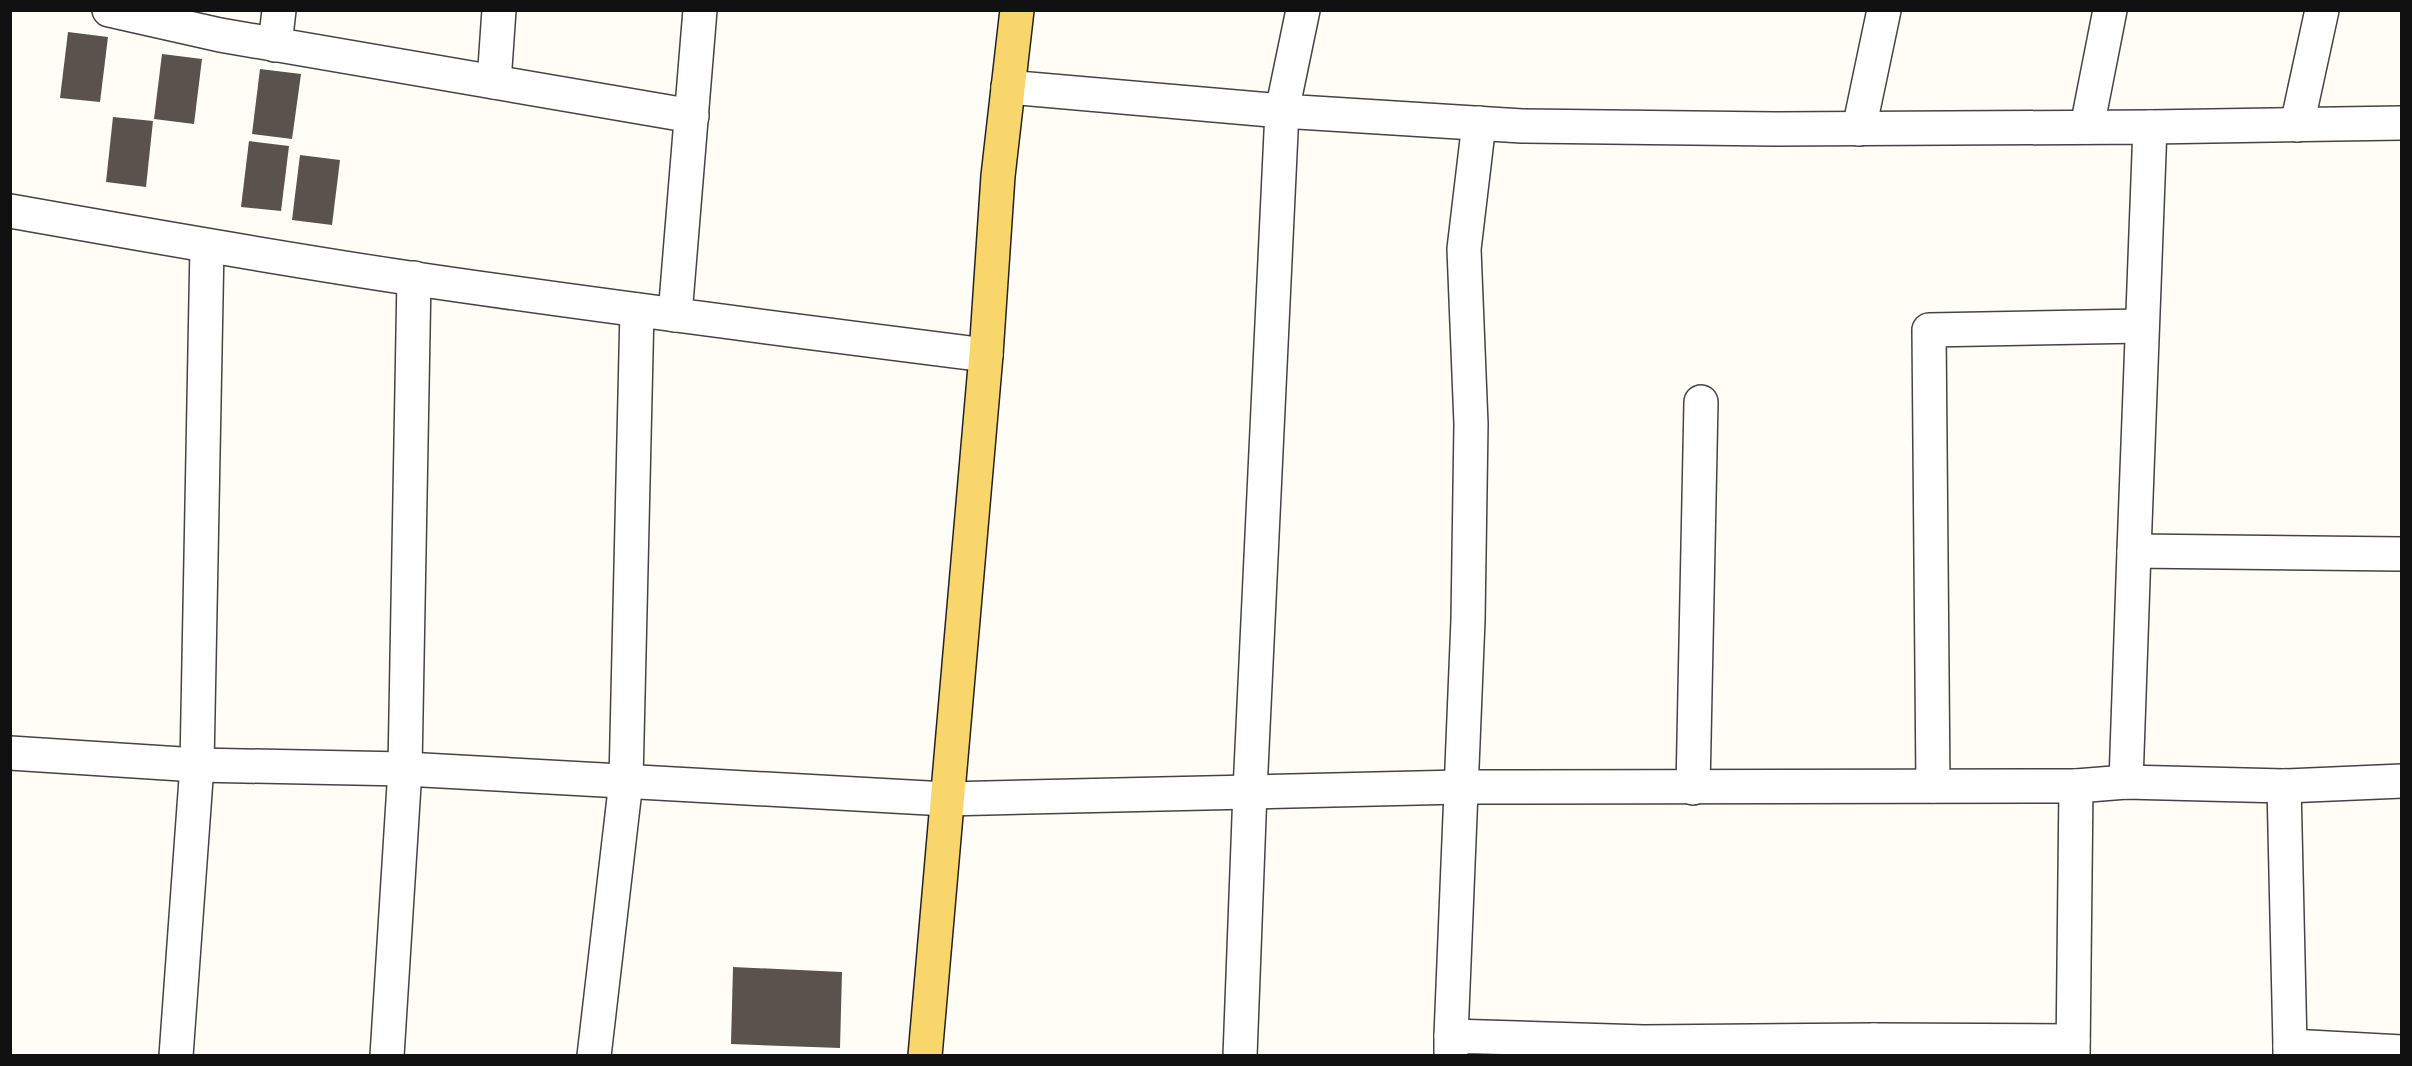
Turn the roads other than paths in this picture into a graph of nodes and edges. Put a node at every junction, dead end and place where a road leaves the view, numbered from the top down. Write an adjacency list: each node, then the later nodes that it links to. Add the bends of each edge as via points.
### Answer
1 (109, 10): 10 (street)
2 (279, 10): 10 (street)
3 (499, 10): 11 (street)
4 (700, 10): 14 (street)
5 (1017, 10): 12 (main road)
6 (1303, 10): 13 (street)
7 (1884, 10): 20 (street)
8 (2110, 10): 19 (street)
9 (2322, 10): 17 (street)
10 (275, 45): 11 (street)
11 (494, 82): 14 (street)
12 (1008, 87): 13 (street); 27 (main road)
13 (1282, 111): 15 (street); 42 (street)
14 (692, 116): 25 (street)
15 (1479, 123): 20 (street); 40 (street, via 1464,249 1471,424)
16 (2402, 123): 17 (street)
17 (2296, 125): 18 (street)
18 (2151, 127): 19 (street); 26 (street)
19 (2087, 128): 20 (street)
20 (1859, 129)
21 (10, 211): 22 (street)
22 (207, 246): 23 (street); 32 (street)
23 (414, 278): 24 (street); 33 (street)
24 (637, 310): 25 (street); 34 (street)
25 (675, 315): 27 (street)
26 (2142, 326): 29 (street); 37 (street, via 1929,330)
27 (986, 355): 43 (main road)
28 (1701, 402): 41 (street)
29 (2133, 551): 30 (street); 36 (street)
30 (2402, 554)
31 (10, 753): 32 (street)
32 (198, 765): 33 (street); 50 (street)
33 (405, 769): 34 (street); 51 (street)
34 (626, 781): 43 (street); 52 (street)
35 (2402, 781): 39 (street)
36 (2126, 782): 38 (street); 39 (street)
37 (1933, 786): 38 (street); 41 (street)
38 (2076, 786): 46 (street)
39 (2284, 786): 48 (street)
40 (1460, 787): 41 (street); 42 (street); 44 (street)
41 (1693, 788)
42 (1250, 791): 43 (street); 54 (street)
43 (946, 799): 53 (main road)
44 (1451, 1046): 47 (street)
45 (1874, 1048): 46 (street); 47 (street)
46 (2073, 1048)
47 (1644, 1049)
48 (2290, 1051): 49 (street)
49 (2402, 1052)
50 (176, 1056)
51 (387, 1056)
52 (594, 1056)
53 (925, 1056)
54 (1240, 1056)

